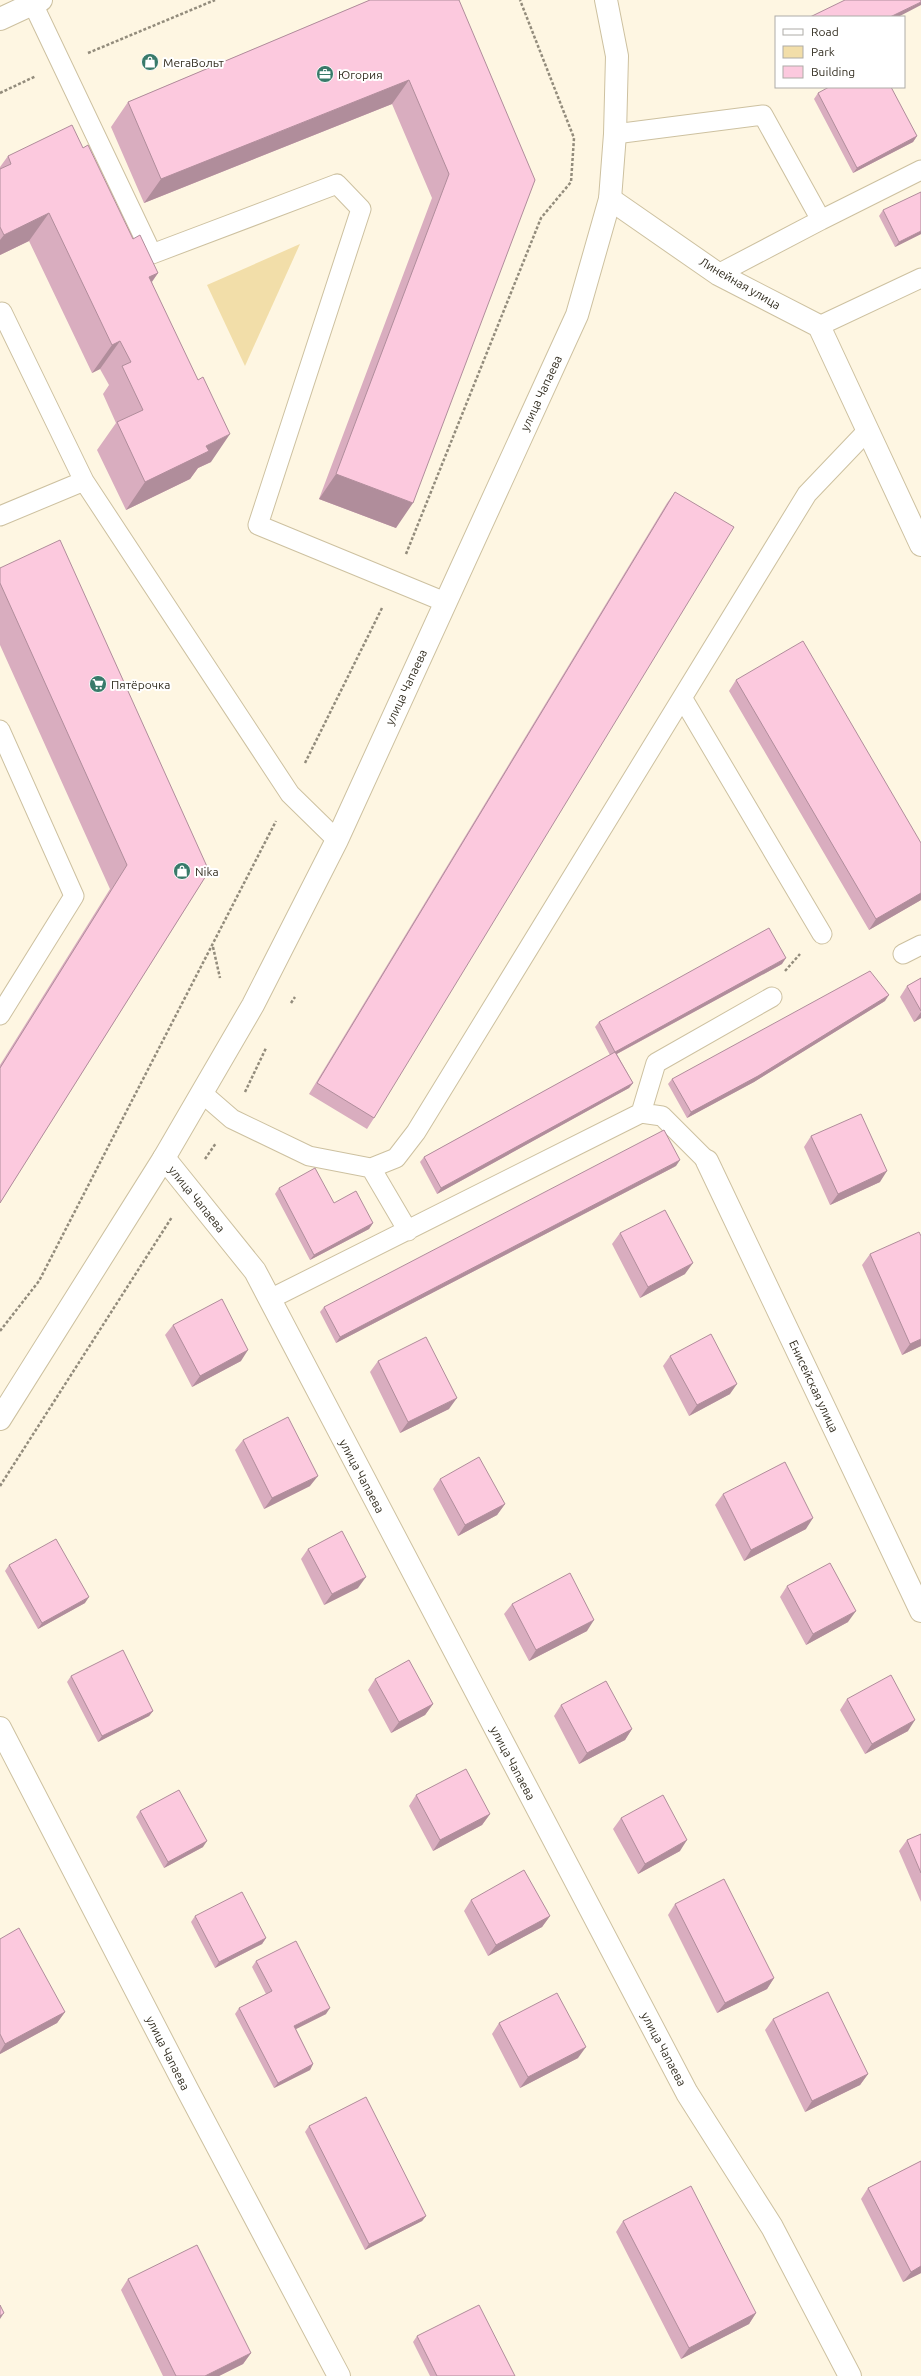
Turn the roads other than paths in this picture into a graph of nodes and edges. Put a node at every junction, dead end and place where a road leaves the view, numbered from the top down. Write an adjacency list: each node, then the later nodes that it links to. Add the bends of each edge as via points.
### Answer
1 (606, 0): 4 (street, via 617,56)
2 (37, 2): 3 (street); 16 (lane, via 62,64 152,254 337,184 361,209 258,525)
3 (0, 19)
4 (615, 134): 6 (street); 7 (lane, via 763,115)
5 (921, 170): 7 (lane)
6 (610, 199): 8 (street, Линейная улица); 16 (street, улица Чапаева, via 576,315)
7 (821, 220): 8 (lane)
8 (718, 274): 11 (street, Линейная улица)
9 (921, 278): 11 (lane)
10 (0, 313): 13 (lane, via 2,312)
11 (819, 326): 12 (street)
12 (868, 430): 15 (street); 17 (lane, via 807,494)
13 (84, 481): 14 (lane); 19 (lane, via 290,794)
14 (0, 516)
15 (921, 545)
16 (445, 602): 19 (street, улица Чапаева)
17 (683, 699): 20 (lane); 29 (lane, via 416,1132 396,1158)
18 (0, 730): 24 (lane, via 74,896)
19 (337, 840): 25 (street, улица Чапаева, via 253,1005)
20 (822, 934)
21 (921, 945): 22 (lane)
22 (903, 954)
23 (772, 997): 26 (lane, via 656,1063)
24 (0, 1015)
25 (202, 1093): 27 (street, улица Чапаева); 29 (lane, via 232,1119 309,1156)
26 (641, 1113): 28 (lane, via 662,1116); 30 (lane)
27 (164, 1158): 31 (street, улица Чапаева, via 255,1271); 32 (street, улица Чапаева)
28 (707, 1161): 33 (street, Енисейская улица)
29 (371, 1168): 30 (lane)
30 (408, 1231): 31 (lane)
31 (270, 1299): 36 (street, улица Чапаева, via 687,2094 772,2227)
32 (0, 1419)
33 (921, 1611)
34 (0, 1728): 35 (street, улица Чапаева)
35 (339, 2376)
36 (850, 2376)

